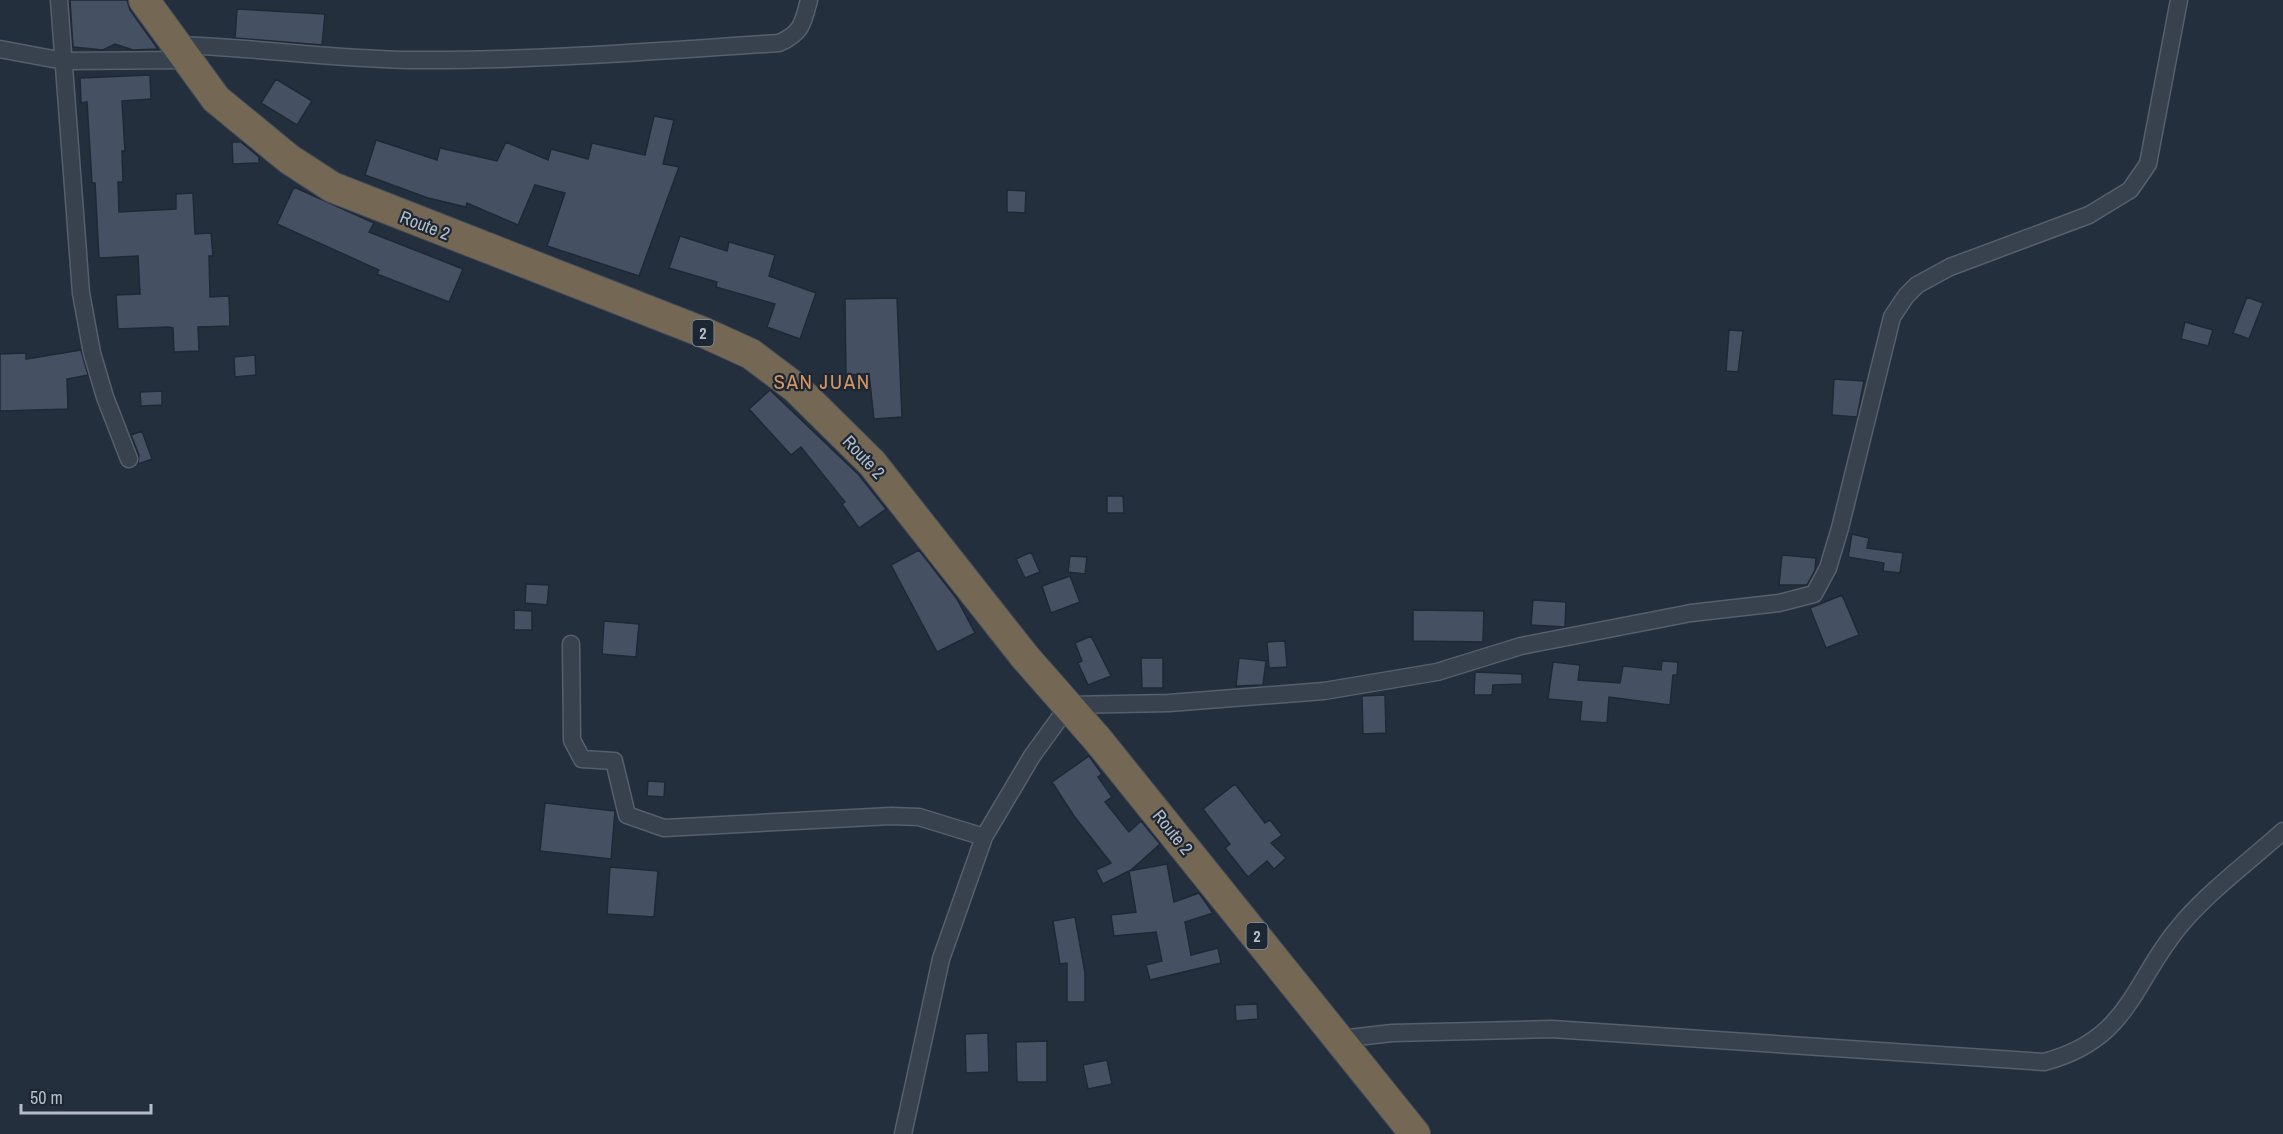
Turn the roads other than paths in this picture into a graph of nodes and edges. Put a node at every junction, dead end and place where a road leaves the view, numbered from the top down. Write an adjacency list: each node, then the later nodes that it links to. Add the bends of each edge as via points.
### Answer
1 (59, 0): 7 (street)
2 (144, 0): 6 (highway, Route 2 / 2)
3 (809, 0): 6 (street, via 802,25 793,37 779,43 512,59 421,60 338,58 221,46)
4 (2178, 0): 10 (street, via 2148,164 2130,190 2090,215 1950,267 1917,285 1892,317 1840,528 1828,568 1814,594 1521,646 1437,672 1324,691 1168,703)
5 (0, 49): 7 (street)
6 (184, 58): 7 (street); 10 (highway, Route 2 / 2, via 216,99 289,159 332,187 751,354 796,388 872,463 1025,657)
7 (64, 61): 8 (street, via 81,293 105,397)
8 (129, 459)
9 (571, 644): 12 (street, via 572,740 582,759 614,761 631,819 664,828 919,817)
10 (1082, 721): 12 (street, via 1032,756); 13 (highway, Route 2 / 2)
11 (2283, 831): 13 (street, via 2185,920 2119,1018 2079,1050 2044,1062 1552,1029 1392,1033)
12 (984, 837): 14 (street, via 941,959)
13 (1340, 1039): 15 (highway, Route 2 / 2)
14 (903, 1134)
15 (1415, 1134)

